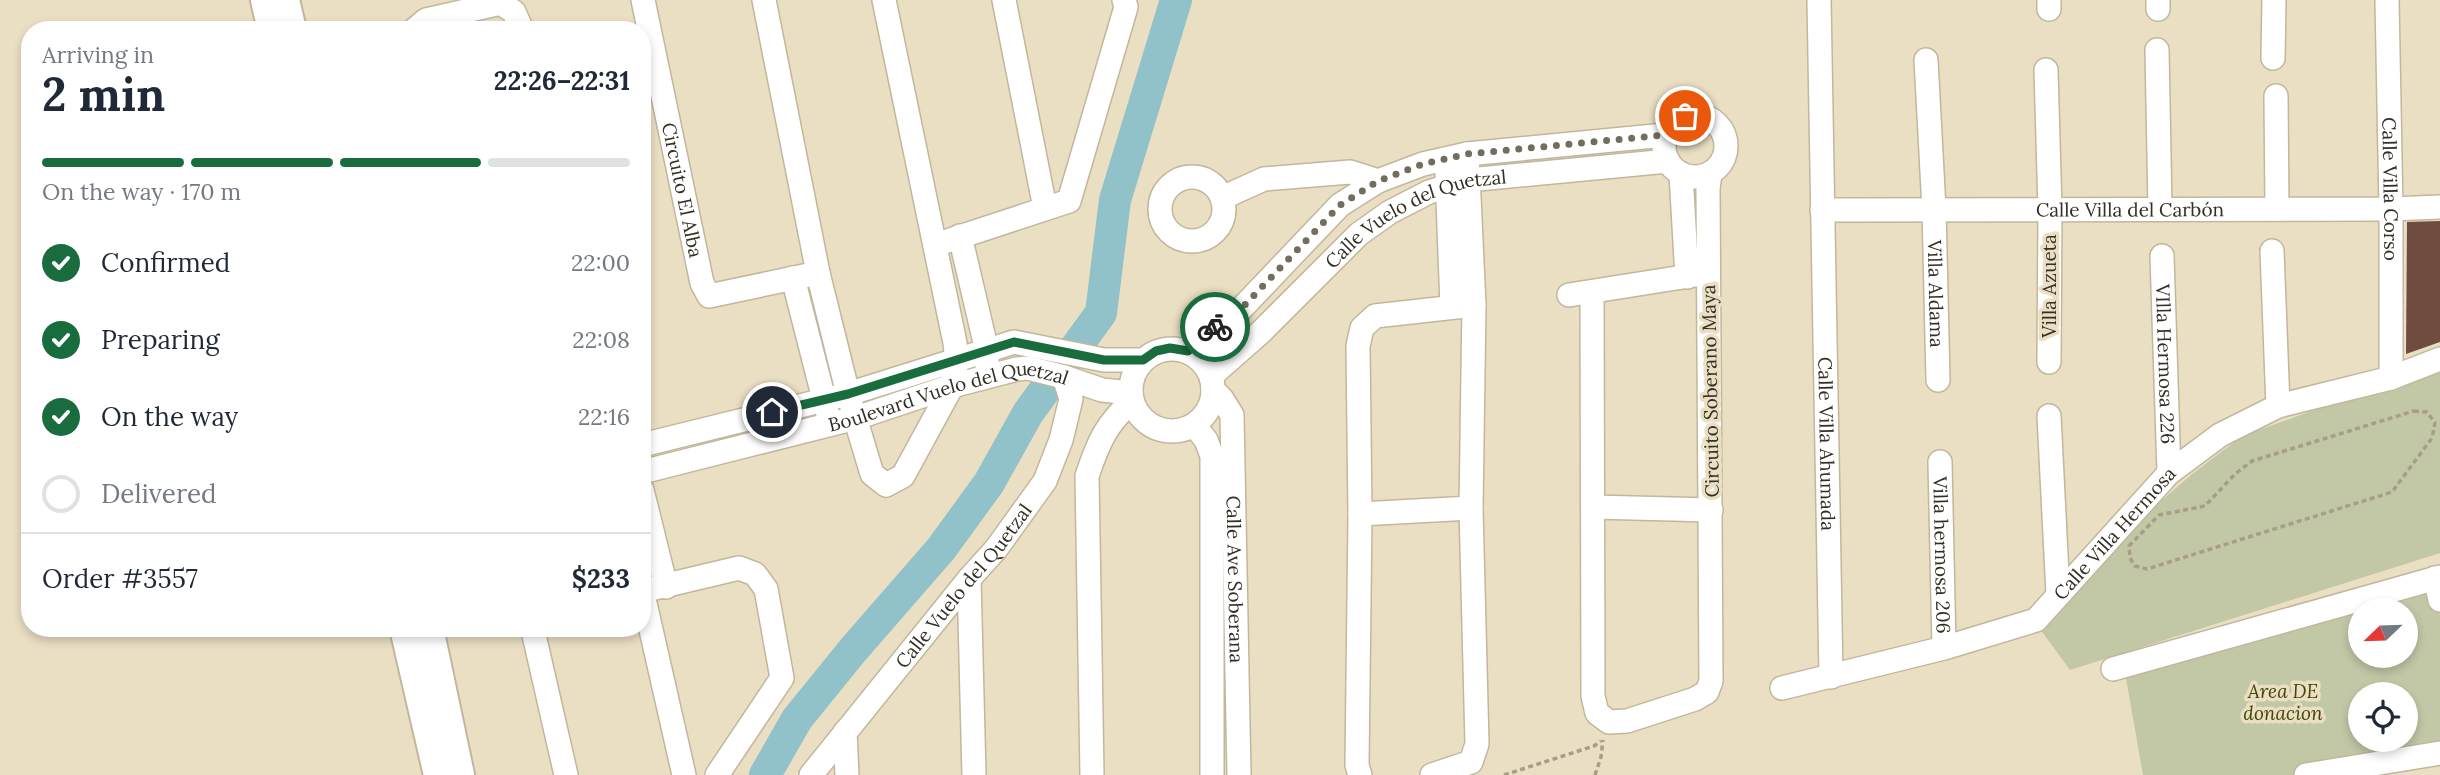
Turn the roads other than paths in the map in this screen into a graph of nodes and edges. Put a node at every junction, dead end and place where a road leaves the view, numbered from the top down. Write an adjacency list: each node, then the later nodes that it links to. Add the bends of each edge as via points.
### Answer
1 (265, 0): 11 (main road)
2 (285, 0): 12 (main road)
3 (643, 0): 15 (street, Circuito El Alba)
4 (764, 0): 41 (street)
5 (884, 0): 38 (street)
6 (1004, 0): 30 (street)
7 (1124, 0): 30 (street, via 1126,7 1069,201)
8 (1819, 0): 35 (street, Calle Villa Ahumada)
9 (2274, 0): 18 (street)
10 (2387, 0): 34 (street, Calle Villa Corso)
11 (270, 21)
12 (290, 21)
13 (425, 21): 14 (street, via 501,3)
14 (518, 21)
15 (647, 21)
16 (651, 39): 43 (street, Circuito El Alba, via 702,284 709,296)
17 (2157, 50): 32 (street)
18 (2273, 58)
19 (1926, 60): 31 (street, Villa Aldama)
20 (2046, 71): 36 (street, Villa Azueta)
21 (2276, 96): 33 (street)
22 (1665, 135): 23 (street, Calle Vuelo del Quetzal); 24 (street); 25 (street, via 1676,121 1694,114 1718,125 1726,152)
23 (1457, 156): 26 (street, Calle Vuelo del Quetzal); 27 (street)
24 (1674, 167): 25 (street, via 1701,177); 27 (street, Calle Vuelo del Quetzal); 42 (street, Circuito Soberano Maya)
25 (1710, 173): 42 (street, Circuito Soberano Maya)
26 (1378, 181): 28 (street, via 1350,172 1264,179); 48 (street, Calle Vuelo del Quetzal, via 1340,205 1240,310)
27 (1458, 183): 46 (street); 57 (street, Calle Vuelo del Quetzal, via 1390,212 1359,234)
28 (1222, 198)
29 (2440, 207): 34 (street, Calle Villa del Carbón)
30 (1045, 208): 37 (street)
31 (1934, 209): 35 (street, Calle Villa del Carbón); 36 (street, Calle Villa del Carbón); 56 (street, Villa Aldama)
32 (2160, 209): 33 (street, Calle Villa del Carbón); 36 (street, Calle Villa del Carbón)
33 (2277, 209): 34 (street, Calle Villa del Carbón)
34 (2391, 209): 55 (street, Calle Villa Corso)
35 (1822, 210): 88 (street, Calle Villa Ahumada)
36 (2050, 210): 52 (street, Villa Azueta)
37 (960, 236): 38 (street); 47 (street)
38 (935, 245): 51 (street)
39 (2272, 251): 62 (street)
40 (2162, 256): 70 (street, VIlla Hermosa 226)
41 (818, 273): 43 (street, Circuito El Alba); 59 (street)
42 (1698, 275): 44 (street, Circuito Soberano Maya); 73 (street, Circuito Soberano Maya)
43 (793, 278): 61 (street)
44 (1592, 292): 45 (street); 72 (street, Circuito Soberano Maya)
45 (1569, 295)
46 (1463, 306): 71 (street); 74 (street, via 1376,316 1362,328 1358,346)
47 (986, 351): 50 (street, Boulevard Vuelo del Quetzal, via 1014,342 1104,360); 51 (street, Boulevard Vuelo del Quetzal); 53 (street)
48 (1188, 351): 50 (street, via 1170,348); 57 (street, via 1200,359)
49 (2440, 359): 55 (street, Calle Villa Hermosa)
50 (1143, 360): 60 (street, via 1134,372)
51 (957, 361): 58 (street); 59 (street, Boulevard Vuelo del Quetzal)
52 (2049, 362)
53 (987, 376): 54 (street, Boulevard Vuelo del Quetzal, via 1028,368); 58 (street, Boulevard Vuelo del Quetzal)
54 (1065, 377): 60 (street, Boulevard Vuelo del Quetzal); 76 (street, Calle Vuelo del Quetzal, via 1071,399 1045,481)
55 (2391, 378): 62 (street, Calle Villa Hermosa)
56 (1938, 380)
57 (1212, 383): 66 (street, via 1211,404); 104 (street, Calle Ave Soberana, via 1232,415)
58 (952, 386): 64 (street, Boulevard Vuelo del Quetzal); 64 (street, via 903,476 886,485 872,474)
59 (848, 394): 61 (street, Boulevard Vuelo del Quetzal); 64 (street)
60 (1131, 397): 66 (street, via 1144,421 1156,428 1170,432); 102 (street, via 1098,441 1087,476)
61 (824, 398): 65 (street); 67 (street, Boulevard Vuelo del Quetzal)
62 (2278, 406): 70 (street, Calle Villa Hermosa, via 2220,435)
63 (2049, 416): 80 (street)
64 (856, 418): 65 (street, Boulevard Vuelo del Quetzal)
65 (830, 425): 69 (street, Boulevard Vuelo del Quetzal)
66 (1194, 425): 103 (street, Calle Ave Soberana, via 1212,456)
67 (651, 443)
68 (1940, 462): 86 (street, Villa hermosa 206)
69 (651, 470)
70 (2169, 473): 80 (street, Calle Villa Hermosa)
71 (1471, 508): 74 (street); 106 (street, via 1477,744 1471,762)
72 (1594, 508): 73 (street, Circuito Soberano Maya); 73 (street, Circuito Soberano Maya, via 1593,696 1597,713 1609,722 1627,721 1707,692 1711,681)
73 (1711, 509)
74 (1360, 514): 105 (street)
75 (651, 526): 78 (street)
76 (969, 579): 91 (street, Calle Vuelo del Quetzal); 101 (street)
77 (2438, 585): 87 (street)
78 (666, 587): 79 (street); 98 (street, via 739,568 755,574 766,589 782,678)
79 (651, 590)
80 (2058, 594): 86 (street, Calle Villa Hermosa, via 2036,620)
81 (651, 630): 97 (street)
82 (406, 637): 90 (main road)
83 (417, 637): 90 (main road, via 423,673)
84 (431, 637): 95 (main road)
85 (534, 637): 96 (street)
86 (1944, 648): 88 (street, Calle Villa Hermosa)
87 (2113, 669)
88 (1831, 677): 89 (street, Calle Villa Hermosa)
89 (1782, 688)
90 (421, 701): 94 (main road)
91 (845, 732): 99 (street, Calle Vuelo del Quetzal); 100 (street)
92 (2440, 753): 93 (street)
93 (2337, 773): 107 (street)
94 (438, 775)
95 (460, 775)
96 (566, 775)
97 (684, 775)
98 (717, 775)
99 (811, 775)
100 (847, 775)
101 (974, 775)
102 (1092, 775)
103 (1212, 775)
104 (1239, 775)
105 (1360, 775)
106 (1432, 775)
107 (2306, 775)

